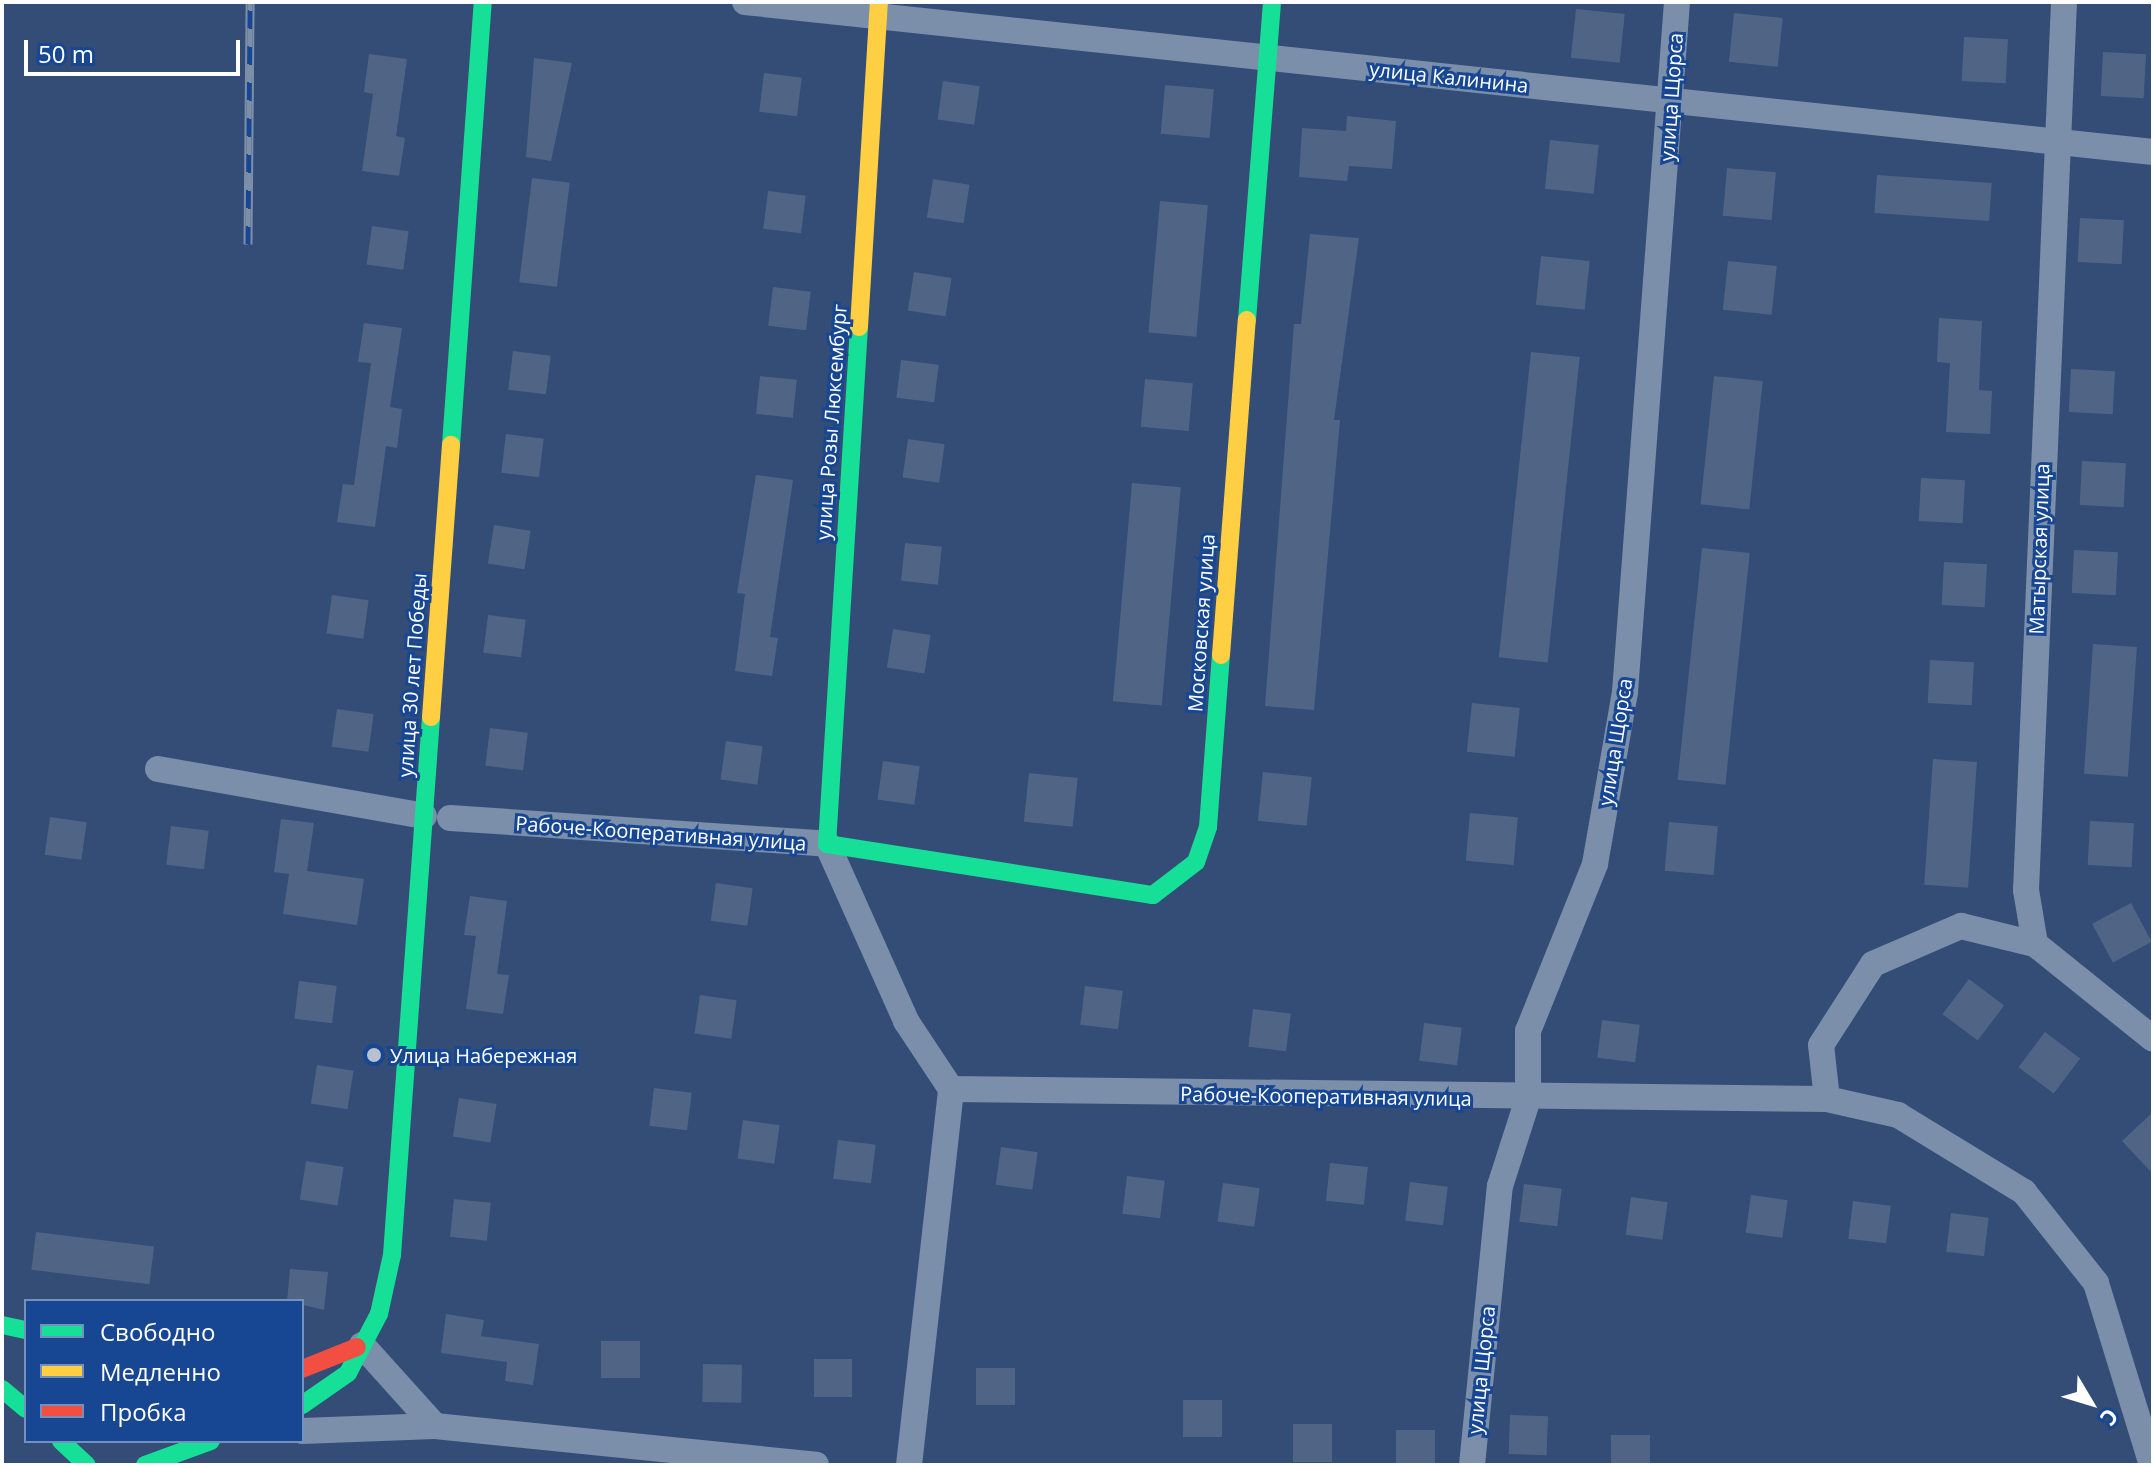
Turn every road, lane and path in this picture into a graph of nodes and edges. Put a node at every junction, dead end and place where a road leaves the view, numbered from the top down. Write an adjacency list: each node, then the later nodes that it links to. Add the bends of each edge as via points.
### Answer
1 (483, 2): 12 (street, улица 30 лет Победы)
2 (745, 2): 6 (street, улица Калинина)
3 (1272, 2): 7 (street, Московская улица)
4 (1677, 2): 8 (street, улица Щорса)
5 (2064, 2): 9 (street, Матырская улица)
6 (878, 8): 7 (street, улица Калинина); 13 (street, улица Розы Люксембург)
7 (1265, 58): 8 (street, улица Калинина); 13 (street, Московская улица, via 1208,827 1196,862 1153,895)
8 (1672, 101): 9 (street, улица Калинина); 17 (street, улица Щорса, via 1625,692 1595,864 1528,1031)
9 (2054, 142): 10 (street, улица Калинина); 14 (street, Матырская улица, via 2026,890)
10 (2153, 152)
11 (158, 769): 12 (street, Рабоче-Кооперативная улица)
12 (437, 817): 13 (street, Рабоче-Кооперативная улица); 21 (street, улица 30 лет Победы, via 392,1255 379,1314)
13 (827, 844): 16 (street, Рабоче-Кооперативная улица, via 906,1021)
14 (2035, 944): 15 (street); 18 (street, via 1961,926 1873,964 1821,1045)
15 (2153, 1039)
16 (951, 1089): 17 (street, Рабоче-Кооперативная улица); 34 (street)
17 (1528, 1099): 18 (street, Рабоче-Кооперативная улица); 35 (street, улица Щорса, via 1500,1186)
18 (1827, 1099): 36 (street, Рабоче-Кооперативная улица, via 1898,1115 2024,1192 2096,1283)
19 (2, 1325): 20 (street)
20 (24, 1330)
21 (362, 1345): 22 (street); 24 (street, улица 30 лет Победы, via 348,1373); 26 (street)
22 (304, 1368)
23 (2, 1389): 25 (street)
24 (304, 1404)
25 (24, 1407)
26 (435, 1426): 27 (street); 33 (street)
27 (304, 1431)
28 (167, 1443): 31 (street)
29 (205, 1443): 31 (street)
30 (63, 1451): 32 (street)
31 (149, 1463)
32 (87, 1465)
33 (816, 1465)
34 (909, 1465)
35 (1472, 1465)
36 (2152, 1465)

